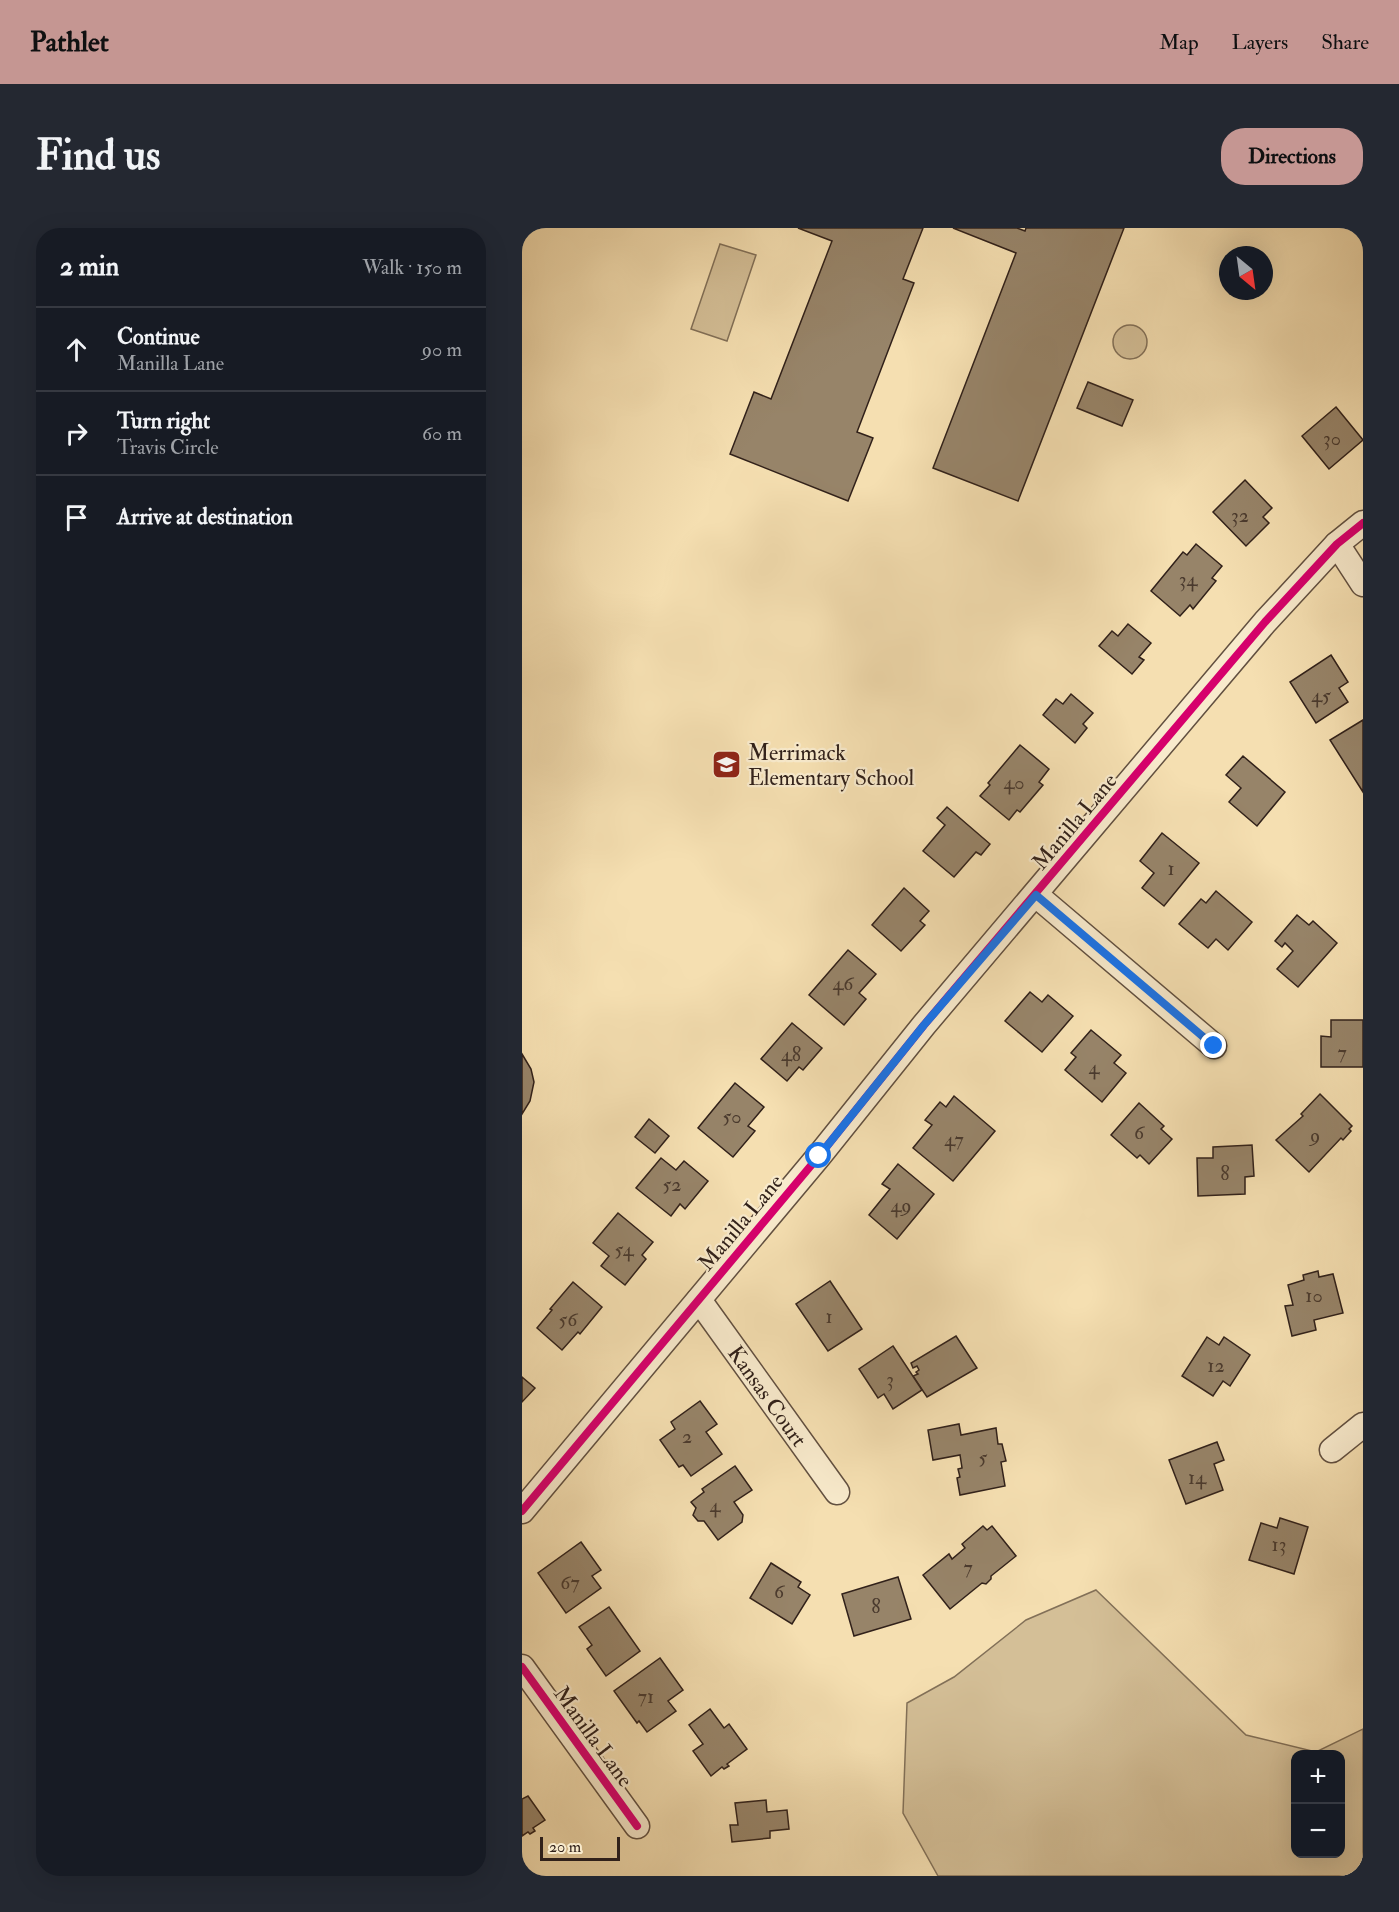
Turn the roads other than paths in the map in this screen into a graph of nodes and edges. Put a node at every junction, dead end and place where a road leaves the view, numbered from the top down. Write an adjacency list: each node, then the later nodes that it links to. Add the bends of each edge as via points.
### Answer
1 (1363, 523): 2 (street, Manilla Lane)
2 (1337, 544): 3 (street); 4 (street, Manilla Lane, via 1265,622)
3 (1363, 584)
4 (1036, 895): 5 (street); 6 (street, Manilla Lane)
5 (1214, 1046)
6 (699, 1300): 9 (street, Kansas Court); 10 (street, Manilla Lane)
7 (1363, 1425): 8 (street)
8 (1332, 1450)
9 (837, 1491)
10 (522, 1511)
11 (522, 1667): 12 (street, Manilla Lane)
12 (637, 1826)

